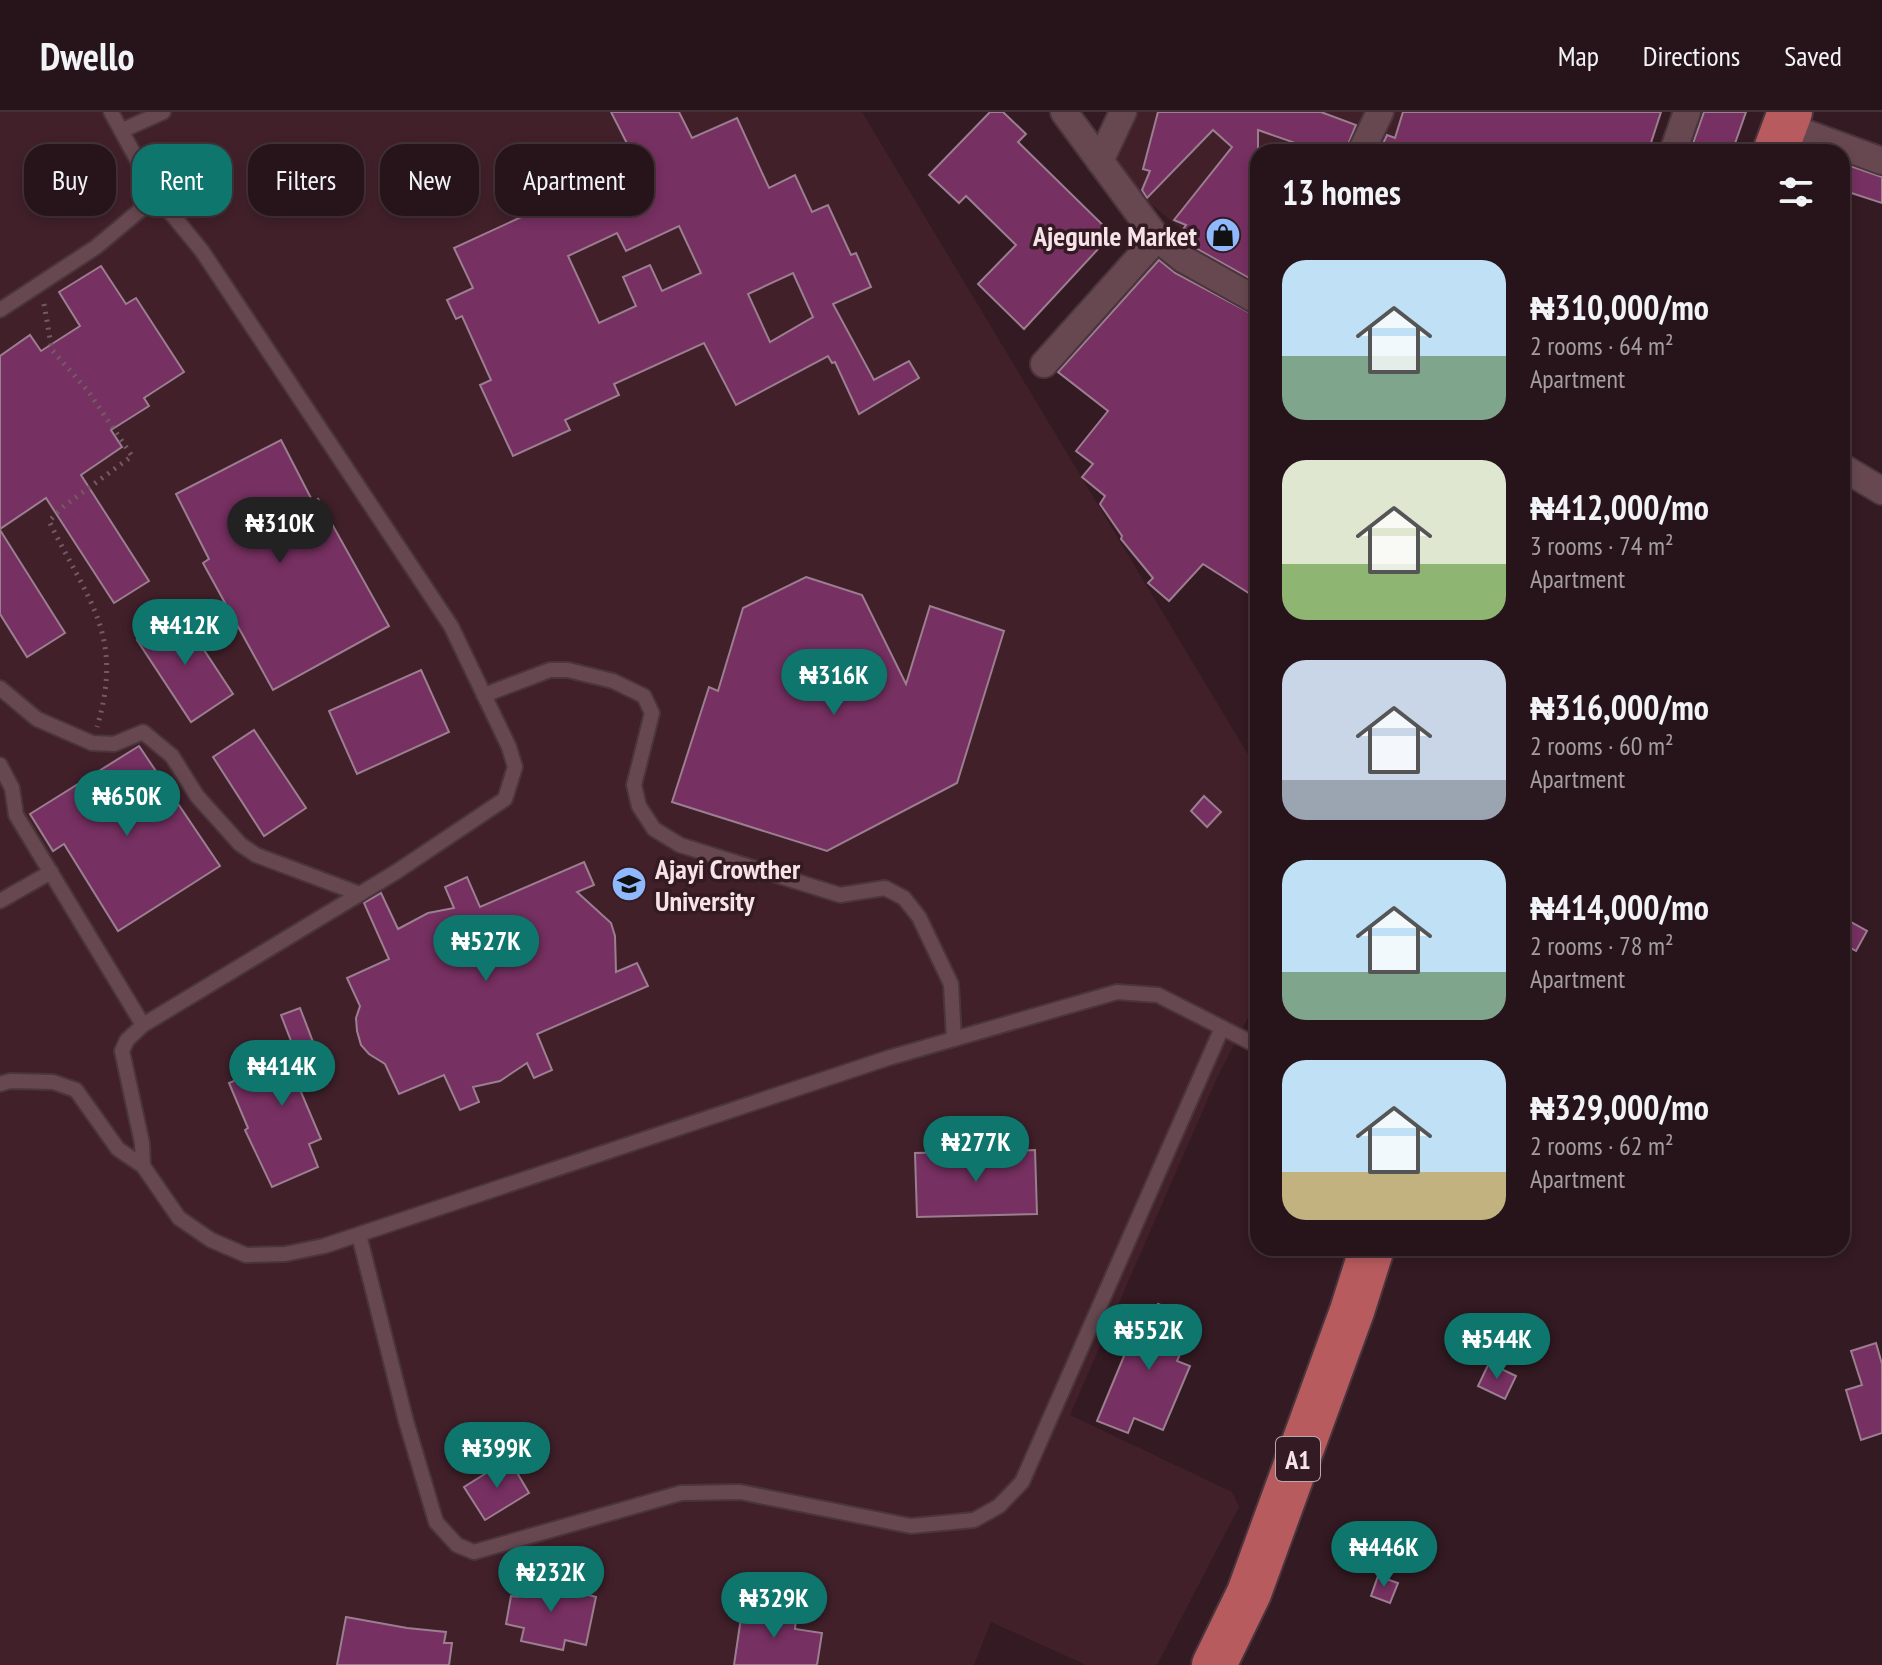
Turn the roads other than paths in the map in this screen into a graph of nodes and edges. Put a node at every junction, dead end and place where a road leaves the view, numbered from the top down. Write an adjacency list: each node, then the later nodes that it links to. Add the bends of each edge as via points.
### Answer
1 (111, 112): 7 (lane)
2 (163, 112): 7 (lane)
3 (1064, 112): 14 (street)
4 (1123, 112): 14 (street)
5 (1380, 112): 9 (street)
6 (1687, 112): 10 (street)
7 (123, 130): 12 (lane)
8 (1784, 130): 11 (street)
9 (1365, 144)
10 (1676, 144)
11 (1828, 144)
12 (132, 147)
13 (1850, 151): 15 (street)
14 (1100, 161): 18 (street)
15 (1882, 161)
16 (133, 216): 20 (lane)
17 (173, 216): 25 (lane, via 202,251 451,626)
18 (1157, 238): 19 (street); 21 (street)
19 (1250, 297)
20 (0, 310)
21 (1044, 364)
22 (1850, 472): 23 (street)
23 (1882, 491)
24 (0, 688): 28 (lane, via 37,719 92,743 114,744 143,732 172,756 197,796 240,844)
25 (484, 695): 28 (lane, via 515,767 505,799); 32 (lane, via 550,670 568,670 613,681 644,696 652,713 634,785 639,806 654,829 680,845 840,895 885,888 904,898 919,917 951,984)
26 (0, 765): 27 (lane, via 12,788 16,815)
27 (51, 872): 29 (lane); 30 (lane)
28 (360, 894): 30 (lane)
29 (0, 901)
30 (143, 1025): 35 (lane, via 122,1051)
31 (1222, 1028): 32 (lane, via 1158,995 1117,992); 33 (lane); 36 (lane, via 1022,1482 999,1506 974,1520 911,1526 740,1492 681,1493 474,1552 457,1545 436,1522)
32 (954, 1039): 36 (lane)
33 (1250, 1042)
34 (0, 1084): 35 (lane, via 53,1082 76,1090 118,1149)
35 (143, 1166): 36 (lane, via 179,1218 246,1255 285,1254)
36 (359, 1235)
37 (1369, 1256): 38 (highway, A1, via 1249,1593)
38 (1214, 1665)

